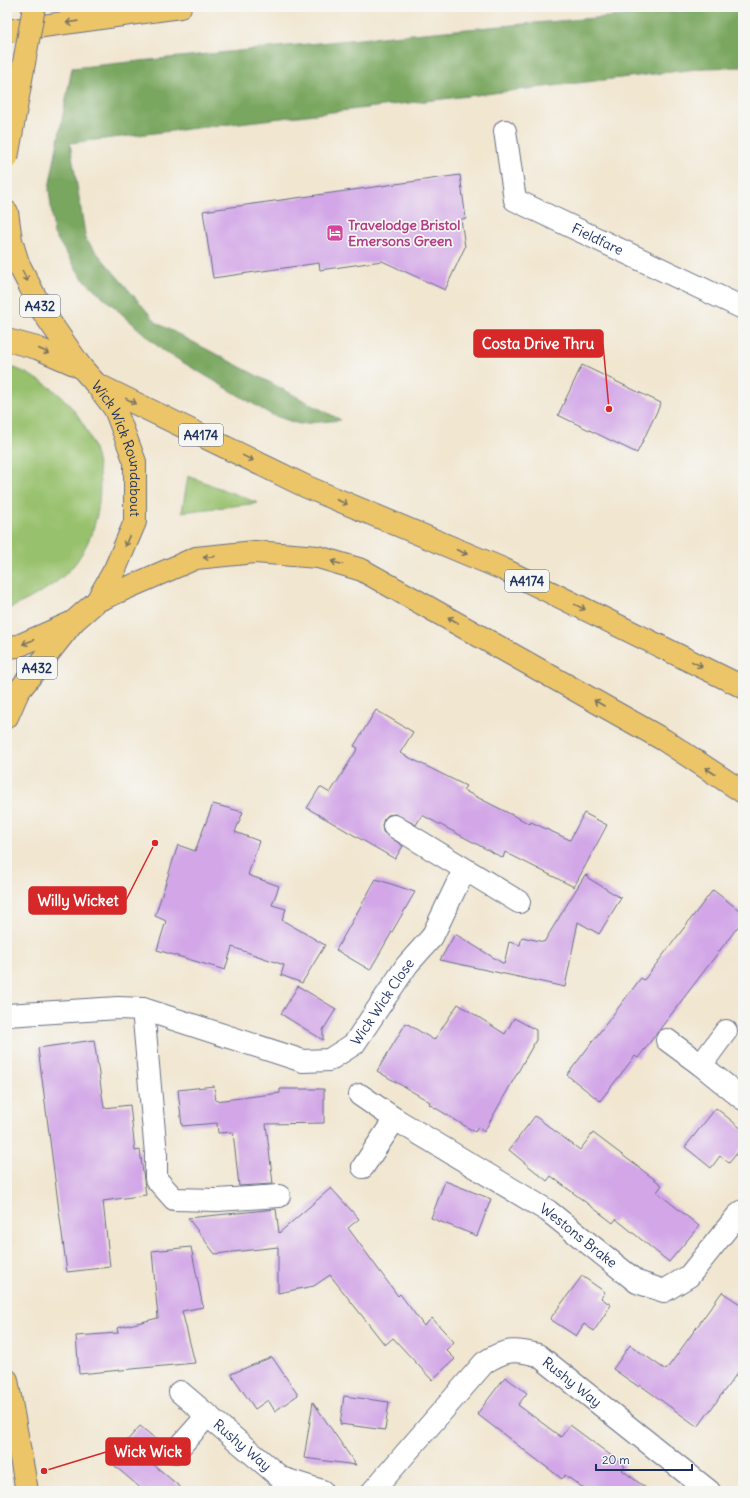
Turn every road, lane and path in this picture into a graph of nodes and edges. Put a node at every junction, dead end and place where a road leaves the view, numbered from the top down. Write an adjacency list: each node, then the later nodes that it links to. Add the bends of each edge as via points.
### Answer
1 (34, 7): 5 (main road, bridge)
2 (180, 7): 3 (main road, one-way to 3)
3 (7, 31)
4 (505, 132): 7 (street, Fieldfare, via 515,200)
5 (7, 158)
6 (7, 212): 9 (main road, A432, one-way to 9, via 18,263 43,312)
7 (743, 308)
8 (7, 340): 9 (main road, Wick Wick Roundabout, one-way to 9, via 37,348)
9 (81, 367): 10 (main road, Wick Wick Roundabout)
10 (96, 384): 11 (main road, Wick Wick Roundabout, one-way to 11, via 115,409 135,462 135,522 115,569); 14 (main road, A4174, one-way to 14, via 306,486 503,569)
11 (97, 601): 12 (main road, Wick Wick Roundabout); 16 (main road, one-way to 11, via 664,740 362,570 318,557 255,552 196,558)
12 (73, 622): 13 (main road, Wick Wick Roundabout, one-way to 13, via 18,646); 15 (main road, A432, via 18,692)
13 (7, 647)
14 (741, 685)
15 (7, 717)
16 (743, 792)
17 (394, 826): 18 (street)
18 (464, 870): 19 (street); 20 (street, Wick Wick Close, via 432,936 407,965 354,1044 329,1060 303,1062)
19 (519, 902)
20 (143, 1009): 21 (street, Wick Wick Close); 29 (street, via 156,1179 174,1199 217,1200)
21 (7, 1015)
22 (726, 1031): 24 (street)
23 (667, 1040): 24 (street)
24 (701, 1065): 26 (street)
25 (360, 1095): 27 (street, Westons Brake)
26 (743, 1099)
27 (395, 1119): 28 (street); 30 (street, Westons Brake, via 548,1211 637,1282 664,1290 689,1276)
28 (363, 1167)
29 (279, 1196)
30 (743, 1211)
31 (7, 1380): 35 (main road)
32 (180, 1392): 33 (street, Rushy Way)
33 (208, 1416): 34 (street, Rushy Way); 36 (street, Rushy Way, via 281,1478)
34 (175, 1452)
35 (27, 1491)
36 (322, 1491)
37 (373, 1491): 38 (street, Rushy Way, via 484,1364 499,1353 521,1351 538,1355)
38 (709, 1491)

